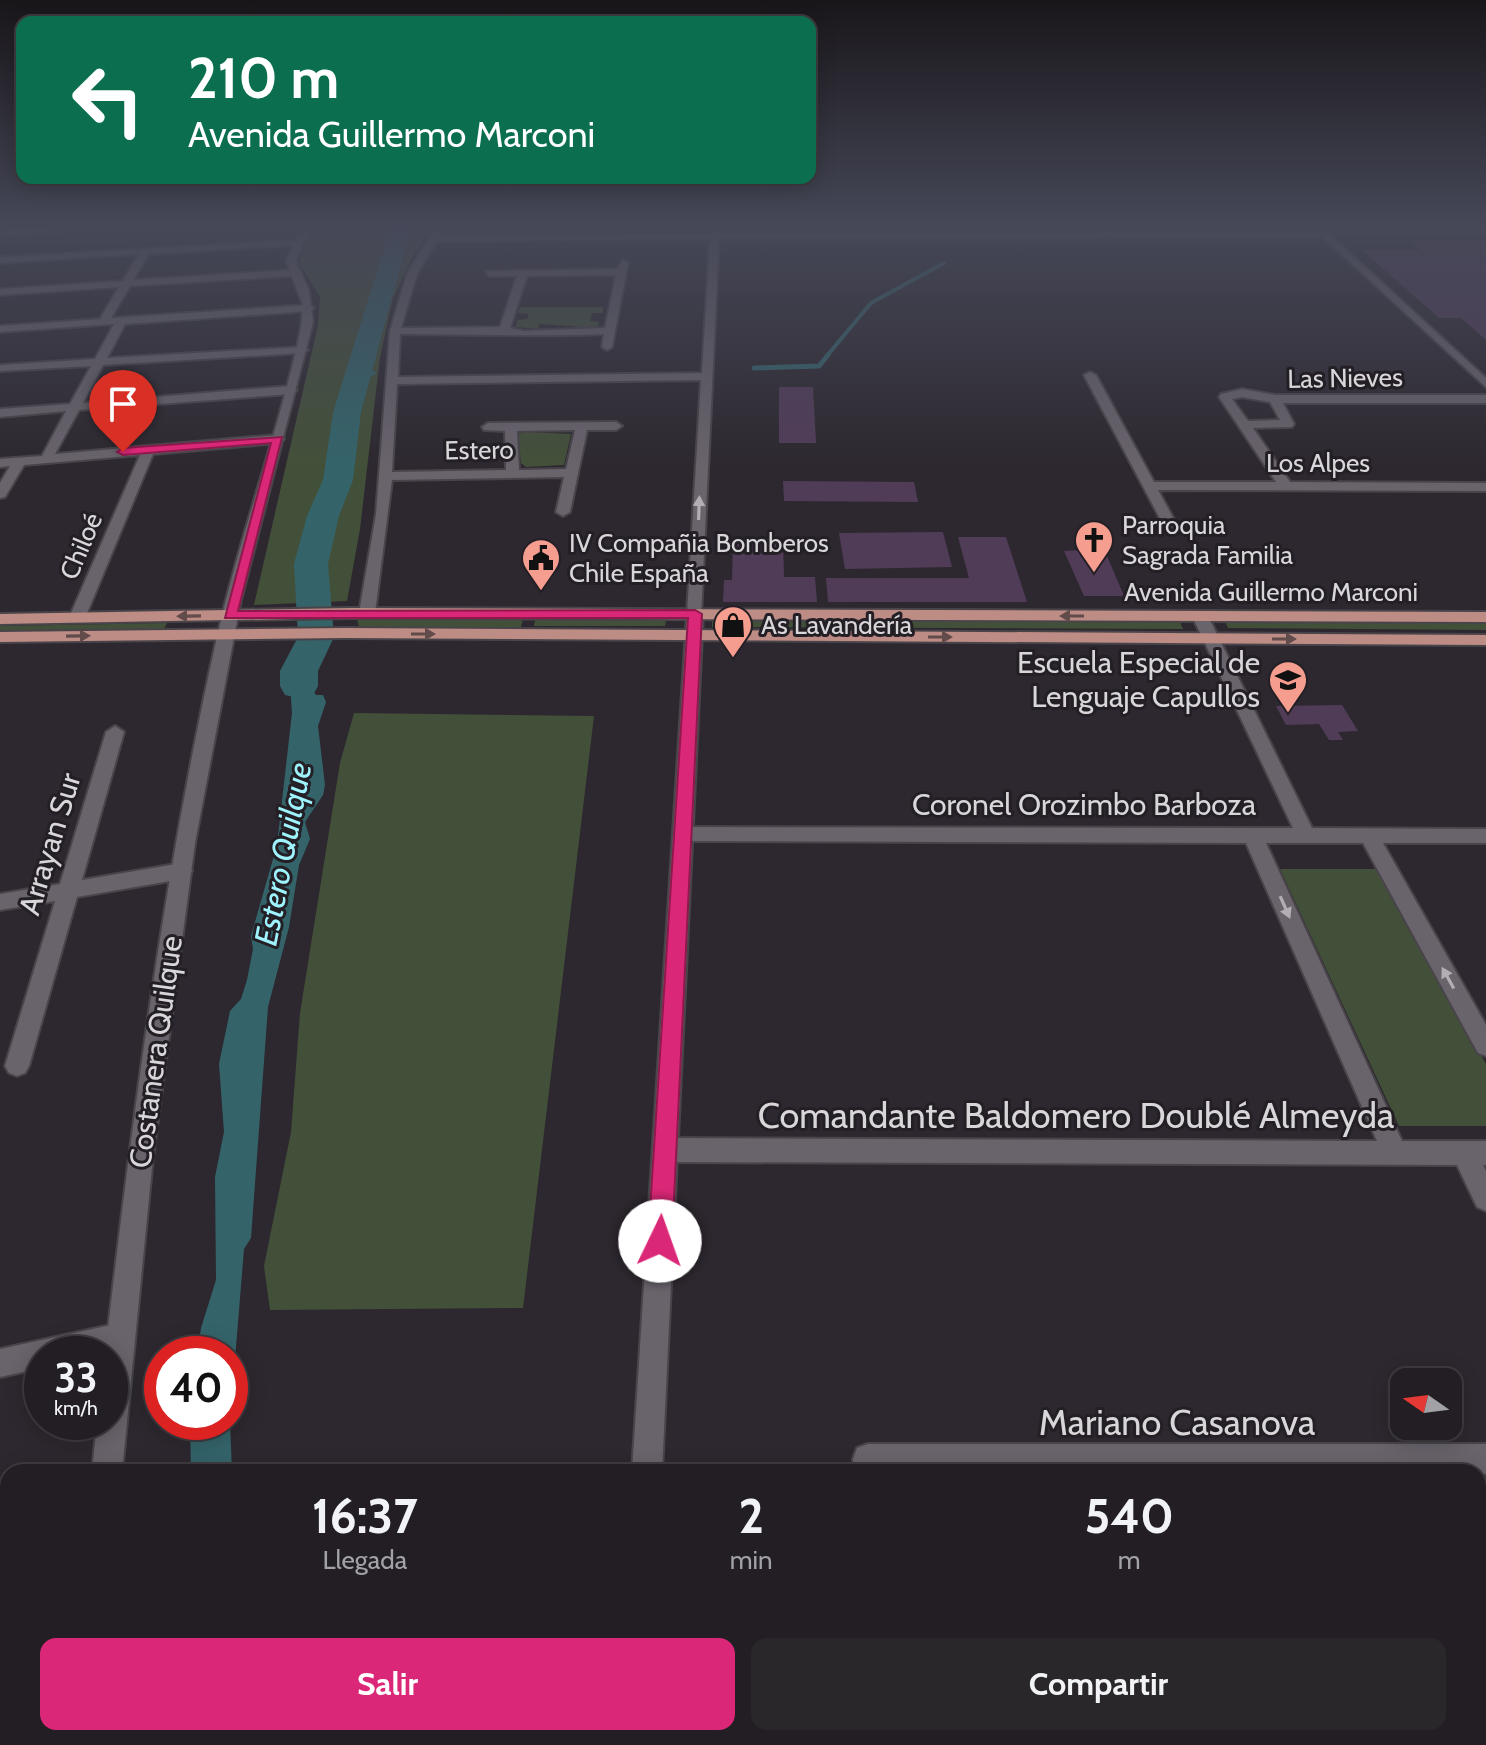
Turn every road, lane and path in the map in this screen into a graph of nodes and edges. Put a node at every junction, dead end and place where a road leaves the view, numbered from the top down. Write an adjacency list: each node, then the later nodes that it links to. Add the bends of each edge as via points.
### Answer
1 (114, 304): 10 (street)
2 (307, 304): 8 (street)
3 (402, 304): 13 (street)
4 (513, 304): 12 (street)
5 (615, 304): 14 (street)
6 (710, 304): 20 (street)
7 (1400, 304): 22 (street)
8 (309, 308): 9 (street); 16 (street, Costanera Quilque)
9 (122, 320): 10 (street); 17 (street)
10 (104, 321): 11 (street)
11 (0, 329)
12 (504, 330): 13 (street); 14 (street)
13 (395, 331): 21 (street)
14 (610, 331): 15 (street)
15 (607, 347)
16 (302, 350): 17 (street); 23 (street, Costanera Quilque)
17 (100, 361): 18 (street); 26 (street)
18 (0, 368)
19 (1090, 375): 41 (street)
20 (706, 376): 21 (street); 54 (street, one-way to 20)
21 (390, 381): 40 (street)
22 (1486, 384)
23 (291, 390): 26 (street); 33 (street, Costanera Quilque)
24 (1275, 399): 25 (street, Las Nieves); 28 (street, Las Nieves, via 1288,424); 28 (street, via 1255,393 1225,397)
25 (1486, 399)
26 (75, 407): 27 (street); 35 (street)
27 (0, 413)
28 (1242, 425): 42 (street)
29 (582, 426): 30 (street); 32 (street); 38 (street)
30 (616, 426)
31 (488, 427): 32 (street)
32 (511, 427): 39 (street)
33 (278, 439): 34 (street); 53 (street, Costanera Quilque)
34 (148, 450): 35 (street); 51 (street, Chiloé)
35 (47, 458): 36 (street)
36 (20, 461): 37 (street); 44 (street)
37 (0, 463)
38 (572, 473): 39 (street, Estero); 45 (street)
39 (513, 474): 40 (street, Estero)
40 (385, 476): 47 (street)
41 (1150, 486): 42 (street, Los Alpes); 46 (street)
42 (1286, 487): 43 (street, Los Alpes)
43 (1486, 487)
44 (0, 494)
45 (563, 512)
46 (1170, 525)
47 (367, 613): 48 (main road, Avenida Guillermo Marconi); 53 (main road, Avenida Guillermo Marconi, via 295,613)
48 (530, 613): 54 (main road, Avenida Guillermo Marconi); 55 (main road)
49 (1200, 616): 50 (main road, Avenida Guillermo Marconi); 54 (main road, Avenida Guillermo Marconi, one-way to 54); 57 (street)
50 (1486, 617)
51 (77, 618): 52 (main road, Avenida Guillermo Marconi); 53 (main road, Avenida Guillermo Marconi, one-way to 51)
52 (0, 619)
53 (228, 625): 55 (main road, Avenida Guillermo Marconi, one-way to 55, via 291,633); 56 (main road, Avenida Guillermo Marconi, one-way to 53); 65 (street, Costanera Quilque)
54 (695, 625): 55 (main road, Avenida Guillermo Marconi); 57 (main road, Avenida Guillermo Marconi, one-way to 57); 60 (street)
55 (526, 634)
56 (0, 638)
57 (1212, 639): 58 (main road, Avenida Guillermo Marconi, one-way to 58); 62 (street)
58 (1486, 640)
59 (115, 732): 66 (street, Arrayan Sur)
60 (683, 834): 61 (street, Coronel Orozimbo Barboza); 70 (street)
61 (1253, 836): 62 (street, Coronel Orozimbo Barboza); 71 (street, one-way to 71)
62 (1306, 836): 63 (street, Coronel Orozimbo Barboza)
63 (1369, 836): 64 (street, Coronel Orozimbo Barboza); 68 (street, one-way to 63)
64 (1486, 836)
65 (182, 871): 66 (street); 74 (street, Costanera Quilque, via 156,1034)
66 (66, 890): 67 (street); 69 (street, Arrayan Sur)
67 (0, 902)
68 (1486, 1046)
69 (17, 1066)
70 (665, 1150): 71 (street, Comandante Baldomero Doublé Almeyda); 80 (street)
71 (1394, 1152): 72 (street, Comandante Baldomero Doublé Almeyda)
72 (1475, 1153): 73 (street)
73 (1486, 1198)
74 (120, 1336)
75 (24, 1358): 76 (street)
76 (0, 1363)
77 (110, 1440): 79 (street, Costanera Quilque)
78 (1486, 1459): 81 (street, Mariano Casanova)
79 (108, 1464)
80 (647, 1464)
81 (1289, 1464)

